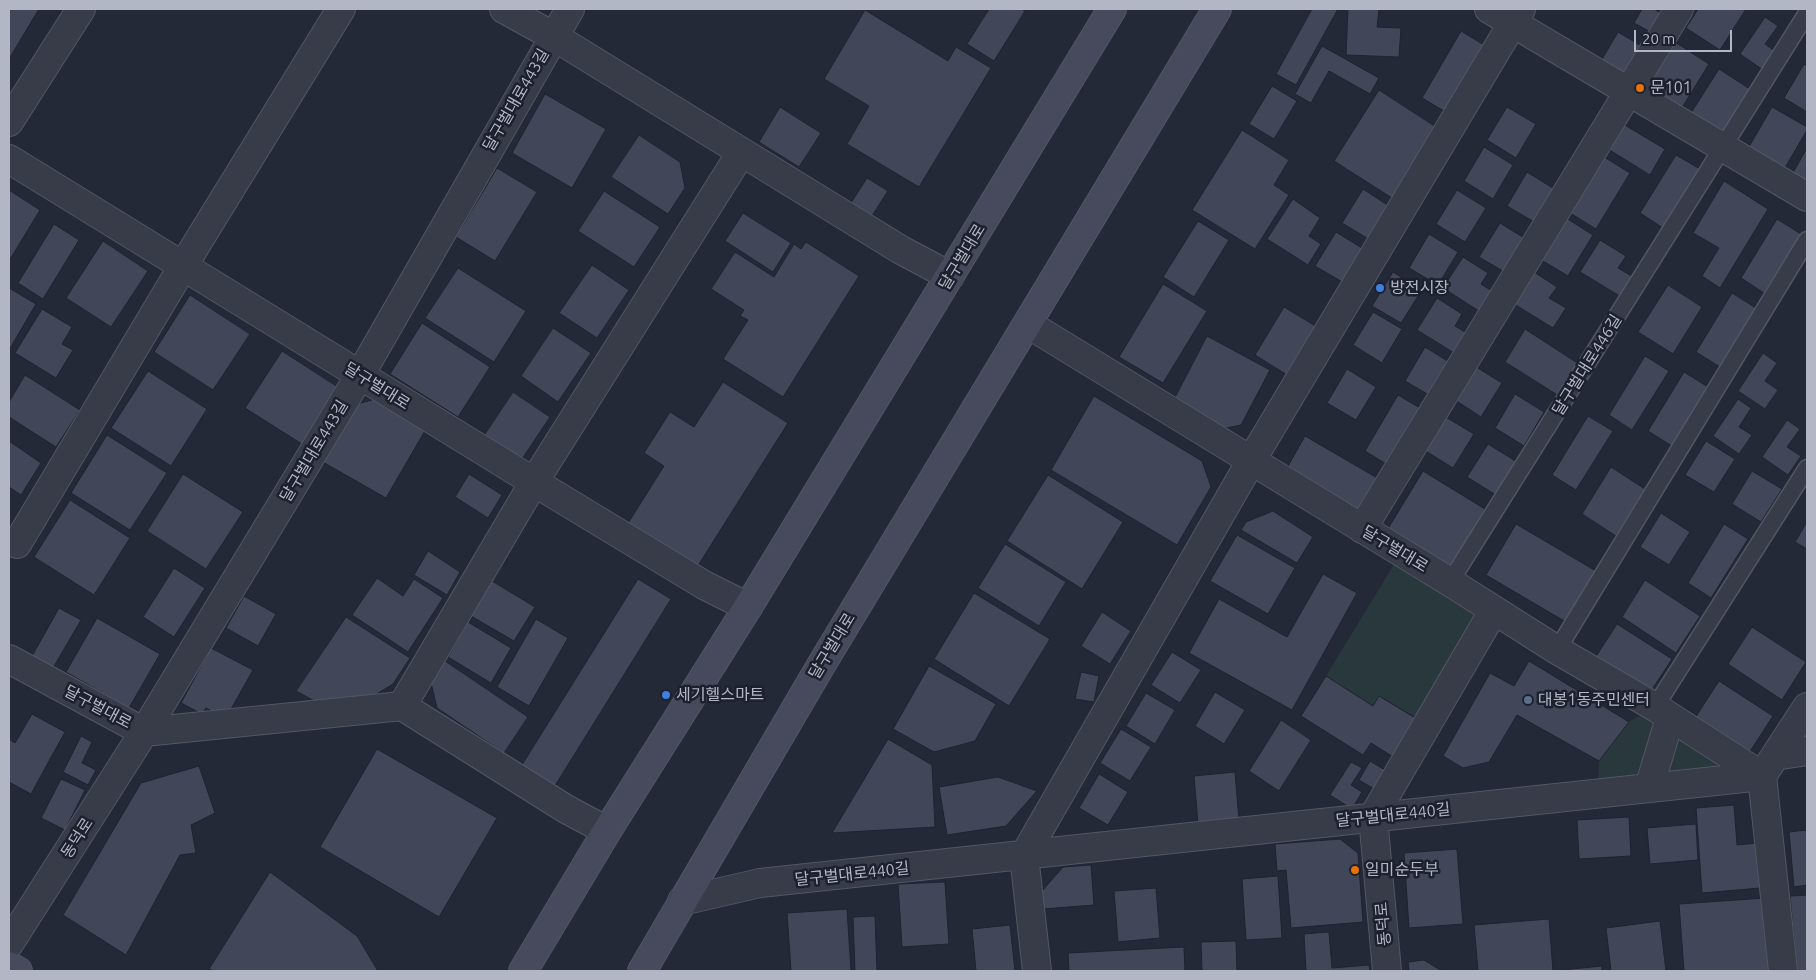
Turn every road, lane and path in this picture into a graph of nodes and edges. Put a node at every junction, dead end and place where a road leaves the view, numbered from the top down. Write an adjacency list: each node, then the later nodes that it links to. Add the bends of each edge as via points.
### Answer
1 (82, 9): 13 (street)
2 (341, 9): 19 (street)
3 (504, 9): 11 (street, 달구벌대로443길)
4 (570, 9): 11 (street)
5 (1112, 9): 20 (main road, 달구벌대로)
6 (1217, 9): 21 (main road, 달구벌대로)
7 (1489, 9): 10 (street)
8 (1678, 9): 12 (street)
9 (1807, 13): 14 (lane, 달구벌대로446길)
10 (1517, 16): 12 (street); 23 (street)
11 (553, 36): 15 (street, 달구벌대로443길); 22 (street, 달구벌대로443길)
12 (1629, 92): 14 (street); 26 (street)
13 (9, 122)
14 (1724, 148): 17 (street); 28 (lane, 달구벌대로446길)
15 (741, 152): 20 (street, 달구벌대로443길, via 901,250); 25 (street)
16 (9, 159): 19 (street, 달구벌대로)
17 (1807, 197)
18 (1807, 240): 31 (lane)
19 (183, 266): 22 (street, 달구벌대로); 27 (street)
20 (950, 276): 29 (main road, 달구벌대로)
21 (1028, 324): 23 (street, 달구벌대로); 43 (main road, 달구벌대로)
22 (360, 375): 25 (street, 달구벌대로); 36 (street, 달구벌대로443길)
23 (1251, 460): 26 (street, 달구벌대로); 42 (street)
24 (1807, 468): 35 (lane)
25 (534, 482): 29 (street, 달구벌대로, via 704,585); 33 (street)
26 (1362, 529): 28 (street, 달구벌대로)
27 (17, 544)
28 (1450, 582): 30 (street, 달구벌대로)
29 (748, 607): 41 (main road, 달구벌대로)
30 (1494, 610): 31 (street, 달구벌대로); 40 (street)
31 (1557, 650): 35 (street, 달구벌대로)
32 (9, 659): 36 (street, 달구벌대로)
33 (402, 706): 36 (street, 달구벌대로); 41 (street, via 566,809)
34 (1807, 707): 38 (street)
35 (1663, 712): 38 (street, 달구벌대로); 39 (street)
36 (144, 732): 44 (street, 동덕로)
37 (1807, 751): 38 (street, 달구벌대로440길)
38 (1768, 766): 39 (street, 달구벌대로440길); 51 (street)
39 (1649, 788): 40 (street, 달구벌대로440길)
40 (1373, 817): 42 (street, 달구벌대로440길); 50 (street, 동덕로)
41 (607, 831): 47 (main road, 달구벌대로)
42 (1024, 856): 43 (street, 달구벌대로440길, via 760,883); 49 (street)
43 (682, 901): 48 (main road, 달구벌대로)
44 (9, 944)
45 (9, 966): 46 (main road)
46 (18, 971)
47 (523, 971)
48 (642, 971)
49 (1037, 971)
50 (1387, 971)
51 (1783, 971)

